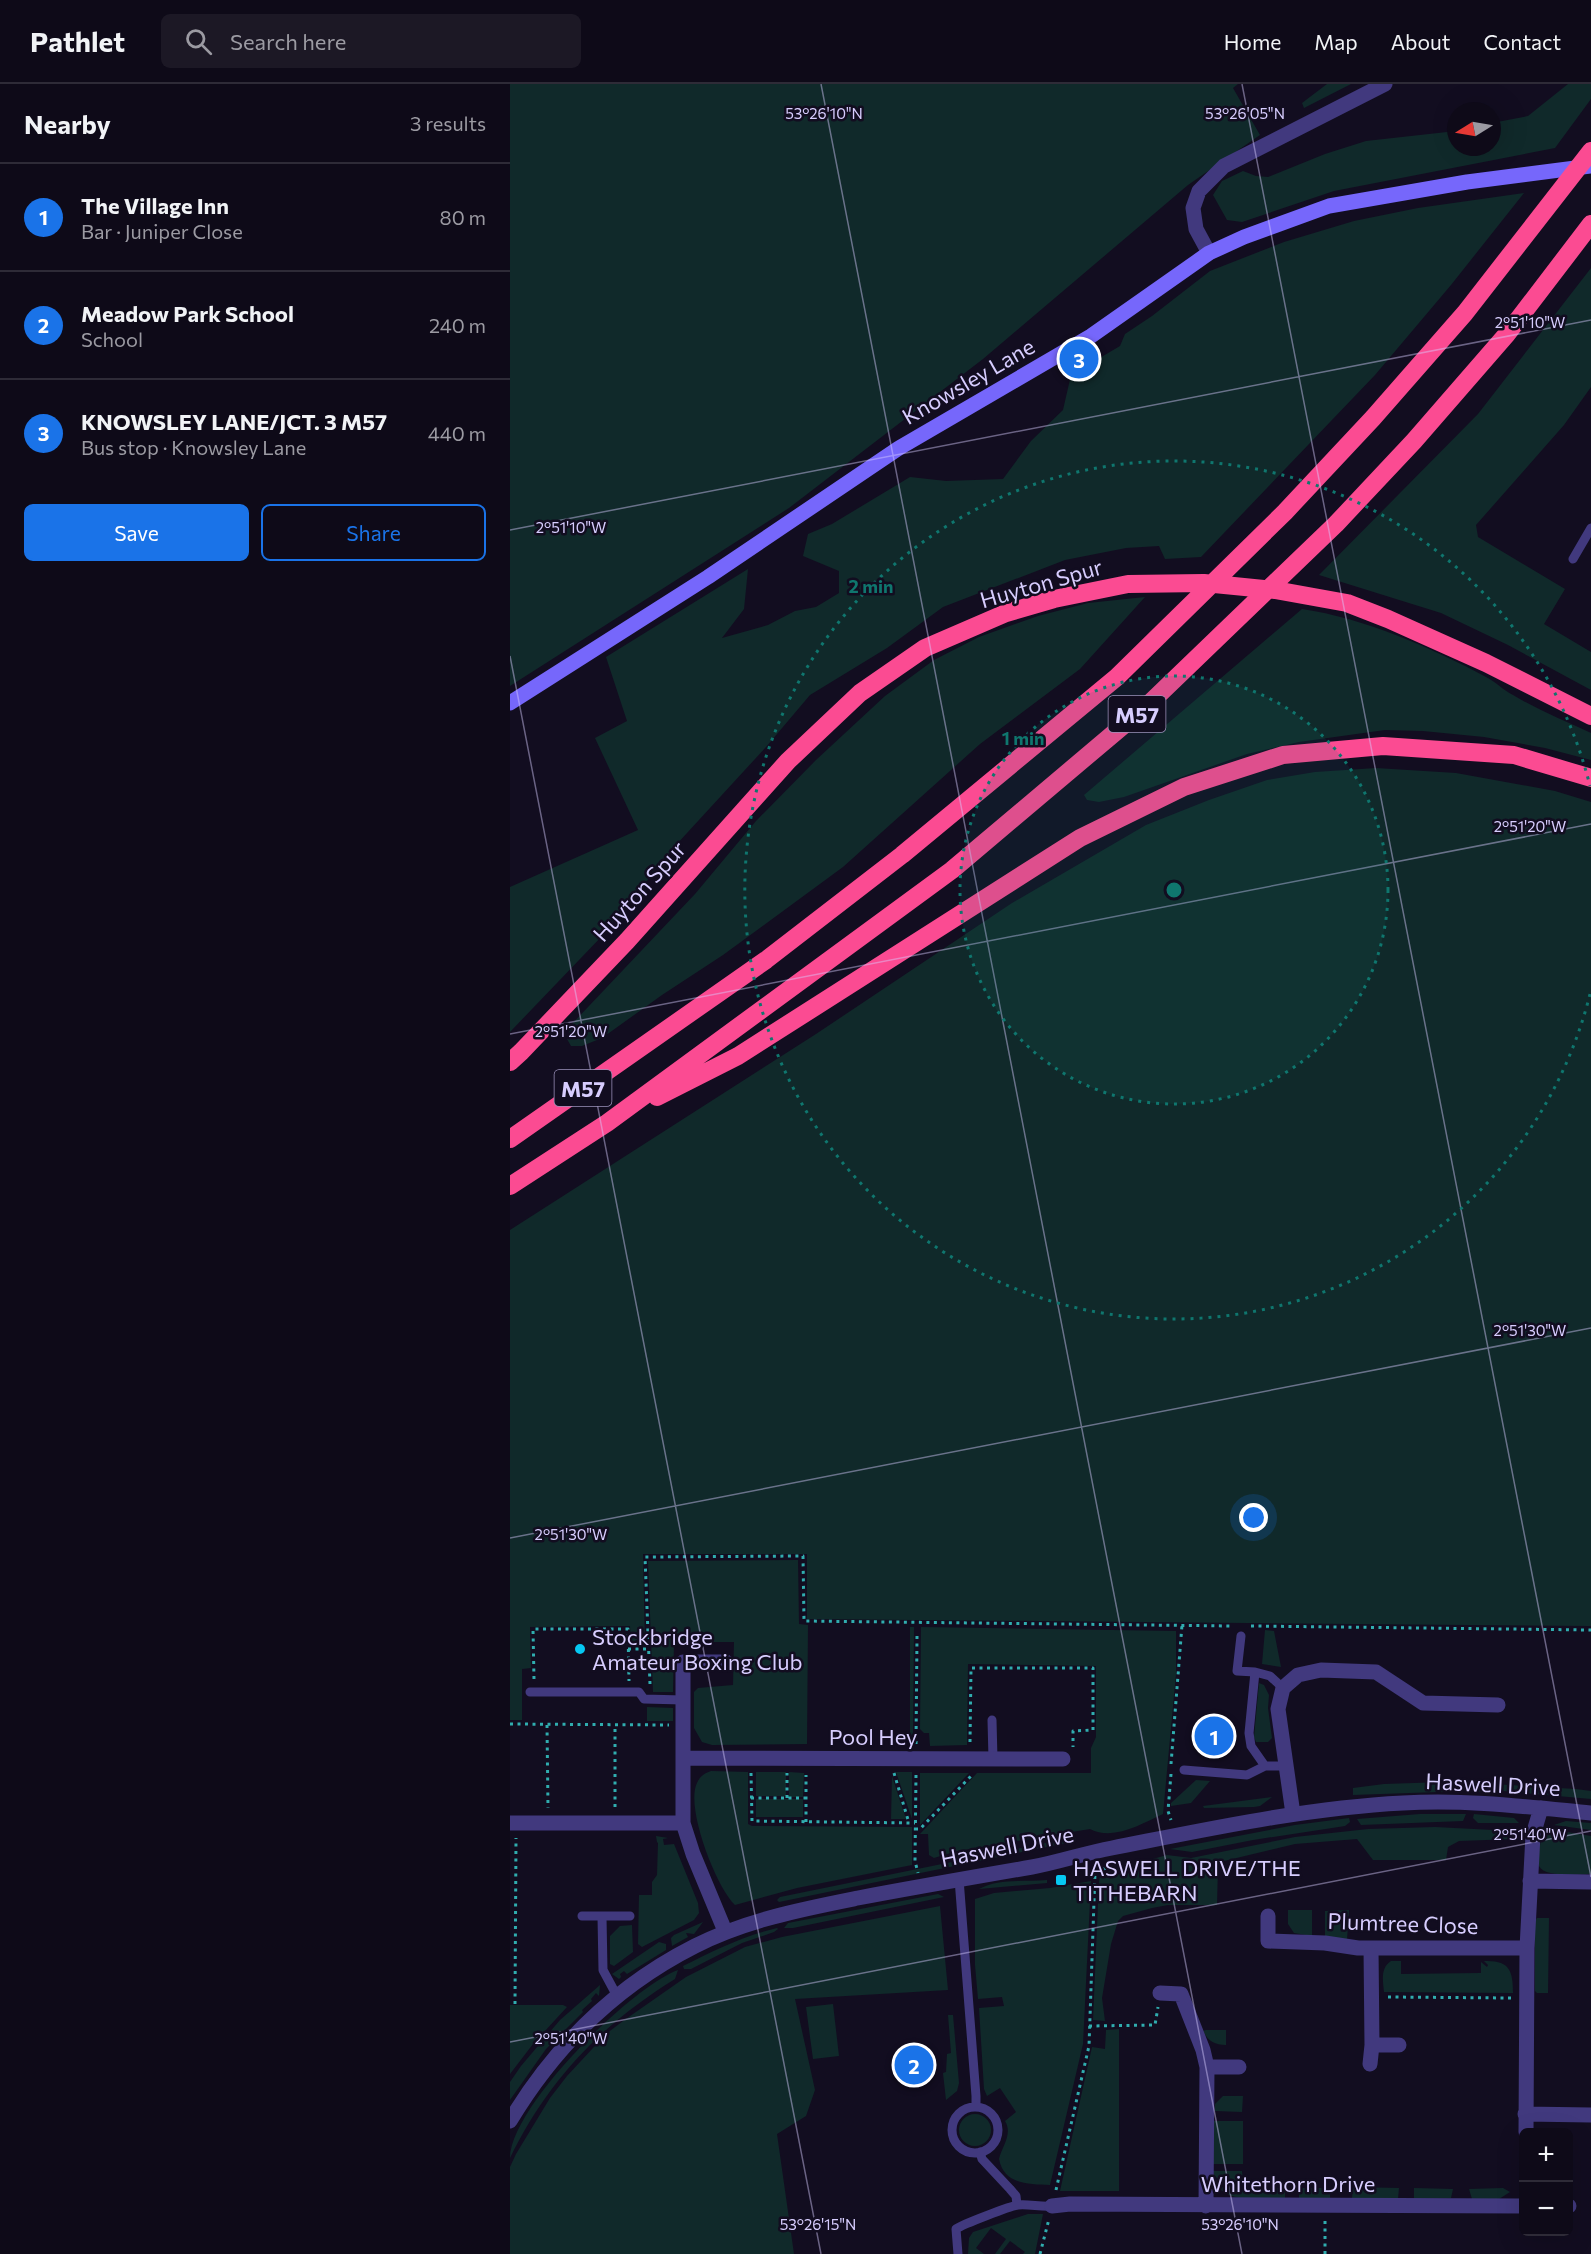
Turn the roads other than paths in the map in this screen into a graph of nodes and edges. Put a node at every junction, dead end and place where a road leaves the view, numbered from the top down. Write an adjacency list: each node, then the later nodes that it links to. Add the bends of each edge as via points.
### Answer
1 (1385, 84): 5 (street, via 1224,166 1199,191 1193,208 1196,229)
2 (1591, 151): 13 (highway, M57, via 1465,313 1373,418 1285,512 1117,676 902,855 766,960)
3 (1591, 166): 5 (main road, Knowsley Lane, via 1329,206)
4 (1591, 224): 12 (highway, M57, via 1507,334 1414,441 1336,524 1151,702 952,870)
5 (1209, 253): 8 (main road, Knowsley Lane, via 1091,336 899,448)
6 (1591, 528): 7 (lane)
7 (1573, 559)
8 (510, 704)
9 (1591, 716): 11 (highway, Huyton Spur, via 1388,619 1347,603 1275,590 1204,584 1128,584 1006,613 925,648 860,693 788,762 627,941)
10 (1591, 778): 12 (highway, M57, via 1514,755 1383,746 1282,756 1184,787 1080,838 738,1056)
11 (510, 1062)
12 (607, 1123): 14 (highway, M57)
13 (510, 1138)
14 (510, 1186)
15 (1241, 1636): 17 (lane, via 1237,1671)
16 (726, 1662): 20 (street, via 683,1662)
17 (1255, 1672): 18 (lane, via 1270,1676); 26 (lane, via 1249,1733 1251,1746)
18 (1283, 1688): 21 (street, via 1299,1675 1321,1670 1376,1672 1423,1702); 27 (street, via 1278,1709)
19 (532, 1692): 20 (lane, via 639,1692 644,1699)
20 (683, 1700): 23 (street)
21 (1498, 1705)
22 (992, 1720): 24 (lane)
23 (683, 1758): 24 (street, Pool Hey); 33 (street)
24 (993, 1759): 25 (street, Pool Hey)
25 (1063, 1759)
26 (1265, 1766): 27 (lane); 28 (lane, via 1247,1775)
27 (1286, 1766): 31 (street)
28 (1184, 1770)
29 (1540, 1808): 30 (street, Haswell Drive); 31 (street, Haswell Drive, via 1403,1803); 35 (street, via 1533,1835)
30 (1591, 1813)
31 (1293, 1814): 34 (street, Haswell Drive)
32 (513, 1823): 33 (street)
33 (683, 1823): 41 (street)
34 (959, 1879): 41 (street, Haswell Drive, via 780,1915); 51 (lane)
35 (1530, 1881): 36 (street); 43 (street)
36 (1591, 1882)
37 (582, 1916): 40 (lane)
38 (630, 1916): 40 (lane)
39 (1268, 1916): 42 (street, Plumtree Close, via 1268,1941)
40 (602, 1917): 45 (lane, via 603,1970)
41 (725, 1931): 45 (street, Haswell Drive, via 666,1962)
42 (1371, 1948): 43 (street, Plumtree Close); 46 (street)
43 (1527, 1948): 52 (street)
44 (1160, 1993): 49 (street, via 1181,1994)
45 (617, 1996): 54 (street, Haswell Drive, via 579,2029 546,2067)
46 (1372, 2045): 47 (street); 48 (street)
47 (1399, 2045)
48 (1370, 2064)
49 (1207, 2067): 50 (street); 59 (street)
50 (1239, 2067)
51 (976, 2107): 56 (lane, via 989,2112 998,2131 992,2144); 56 (lane, via 956,2117 952,2132 965,2151)
52 (1525, 2114): 53 (street); 55 (street)
53 (1591, 2115)
54 (510, 2121)
55 (1526, 2128)
56 (980, 2152): 57 (lane, via 1016,2196)
57 (1017, 2205): 58 (lane); 61 (lane, via 956,2229)
58 (1052, 2206): 59 (street, Whitethorn Drive)
59 (1206, 2206): 60 (street, Whitethorn Drive)
60 (1519, 2206)
61 (958, 2254)

